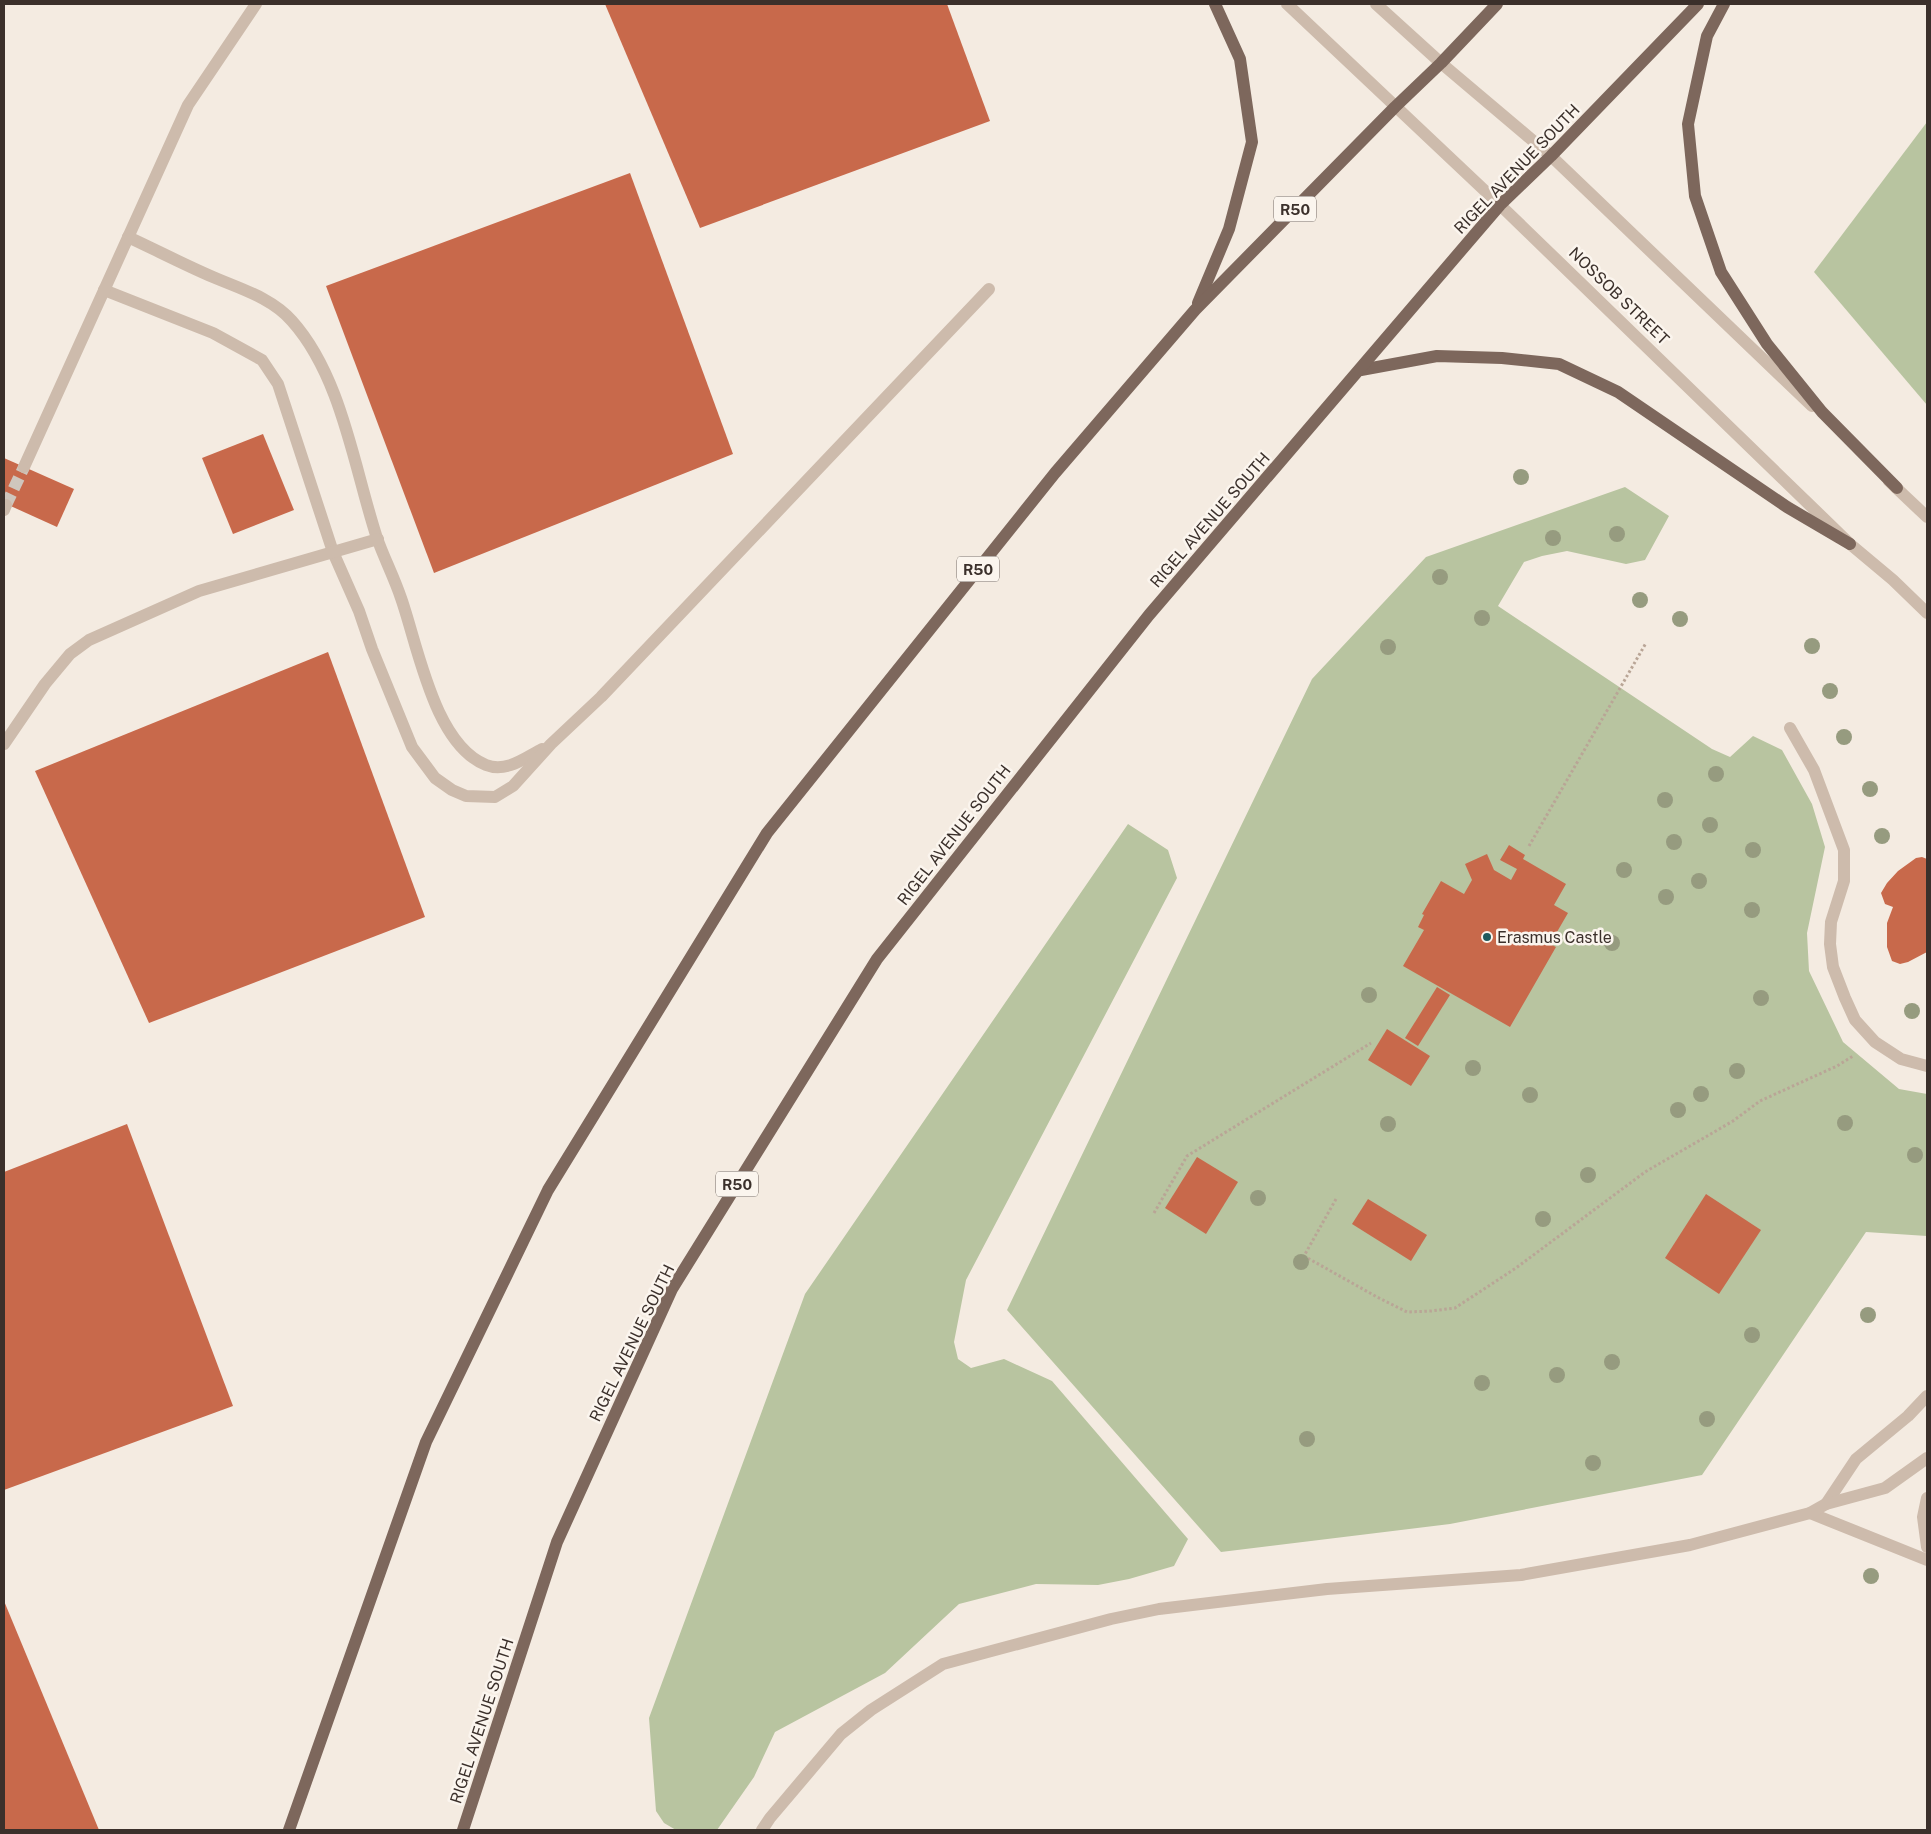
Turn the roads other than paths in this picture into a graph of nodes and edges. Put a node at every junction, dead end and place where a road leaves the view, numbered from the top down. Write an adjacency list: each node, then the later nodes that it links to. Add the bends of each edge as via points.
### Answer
1 (256, 4): 12 (street, via 188,105)
2 (1215, 4): 15 (main road, via 1240,59 1252,142 1229,228)
3 (1287, 4): 9 (street, NOSSOB STREET)
4 (1376, 4): 8 (street)
5 (1496, 4): 8 (main road, R50)
6 (1698, 4): 10 (main road, RIGEL AVENUE SOUTH / R50)
7 (1724, 4): 18 (main road, via 1706,36 1688,124 1695,196 1721,272 1766,344 1822,412)
8 (1441, 62): 9 (main road, R50); 10 (street)
9 (1395, 107): 11 (street, NOSSOB STREET); 15 (main road, R50)
10 (1552, 156): 11 (main road, RIGEL AVENUE SOUTH / R50); 18 (street)
11 (1500, 205): 16 (main road, RIGEL AVENUE SOUTH / R50); 21 (street, NOSSOB STREET)
12 (128, 237): 14 (street); 20 (street, via 254,294 276,306 292,320 312,349 332,388)
13 (989, 289): 26 (street, via 601,697)
14 (104, 290): 17 (street); 22 (street, via 213,333 262,360 278,384)
15 (1195, 310): 35 (main road, R50, via 1055,473 767,833 548,1190 426,1442)
16 (1361, 370): 21 (main road, via 1437,356 1559,364 1618,392 1787,508); 36 (main road, RIGEL AVENUE SOUTH / R50, via 1149,615 876,959 672,1289 557,1542)
17 (24, 467)
18 (1897, 488): 19 (street)
19 (1927, 517)
20 (378, 539): 22 (street); 26 (street, via 401,596 436,707 463,750 495,768 509,766)
21 (1850, 544): 23 (street, NOSSOB STREET)
22 (333, 552): 25 (street, via 199,591 89,640 70,654 45,684); 26 (street, via 360,611 412,747 435,778 466,796 495,797 513,786)
23 (1927, 613)
24 (1790, 728): 27 (street, via 1814,770 1844,850 1844,881 1831,922 1830,944 1833,967 1854,1020 1875,1042 1901,1059)
25 (4, 744)
26 (551, 744)
27 (1927, 1066)
28 (1927, 1396): 31 (street, via 1856,1459)
29 (1927, 1458): 31 (street, via 1885,1488)
30 (1927, 1498): 33 (street, via 1923,1517)
31 (1826, 1504): 32 (street)
32 (1810, 1513): 34 (street); 37 (street, via 1690,1545 1521,1575 1327,1589 1159,1609 943,1664 871,1710 842,1734)
33 (1927, 1547)
34 (1927, 1560)
35 (289, 1830)
36 (463, 1830)
37 (762, 1830)

